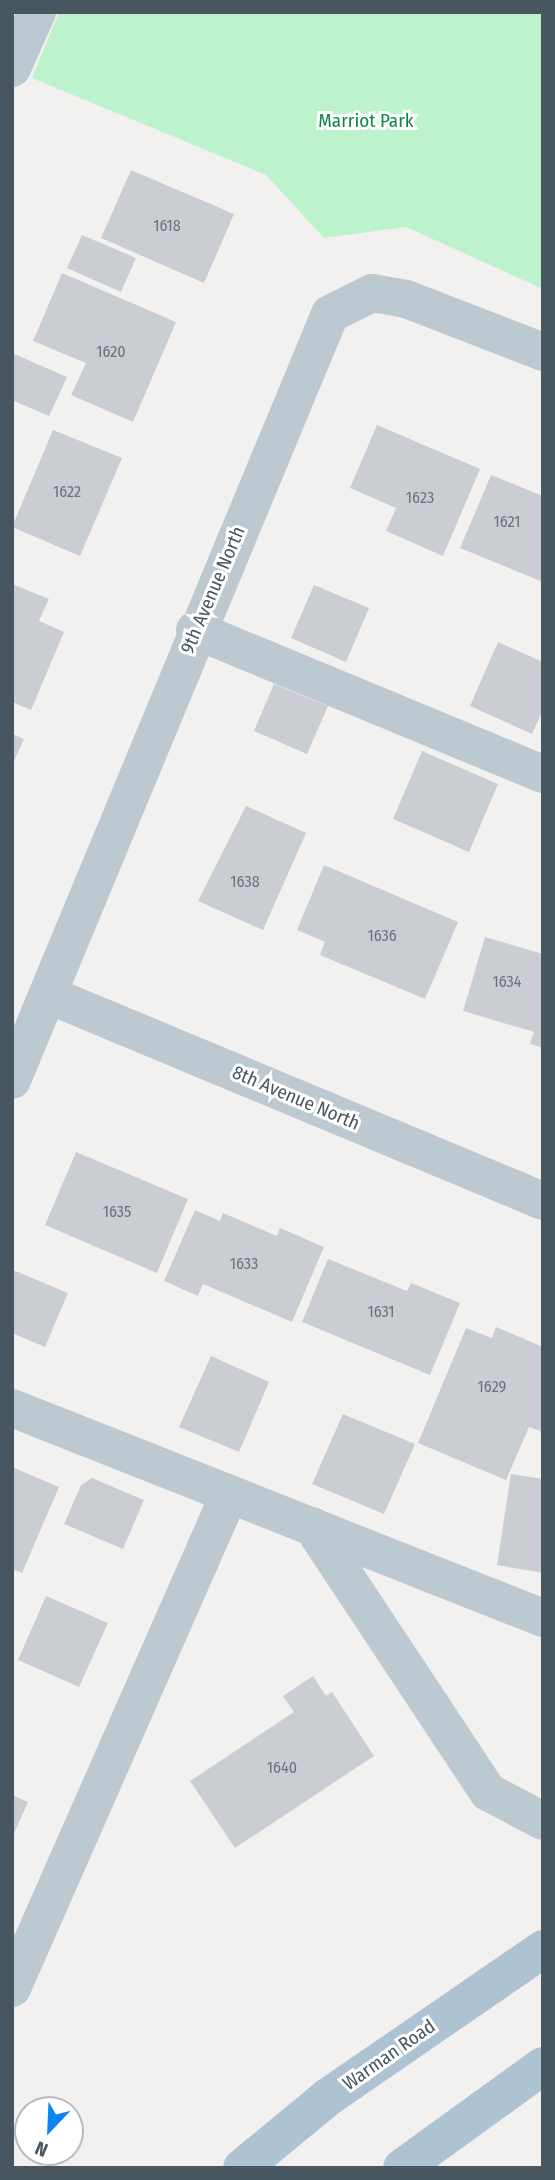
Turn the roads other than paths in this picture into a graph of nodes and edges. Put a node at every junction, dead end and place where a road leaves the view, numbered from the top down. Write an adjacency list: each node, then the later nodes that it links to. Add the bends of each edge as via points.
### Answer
1 (37, 12): 2 (street)
2 (12, 68)
3 (543, 352): 4 (street, 9th Avenue North, via 395,297 372,293 330,314)
4 (195, 630): 5 (street); 6 (street, 9th Avenue North)
5 (543, 774)
6 (49, 995): 7 (street, 9th Avenue North); 8 (street, 8th Avenue North)
7 (12, 1080)
8 (543, 1200)
9 (12, 1408): 10 (street)
10 (229, 1495): 11 (street); 15 (street)
11 (312, 1526): 12 (street); 13 (street, via 488,1792)
12 (543, 1618)
13 (543, 1821)
14 (543, 1949): 17 (main road, Warman Road, via 328,2097)
15 (12, 1988)
16 (543, 2066): 18 (main road)
17 (249, 2166)
18 (402, 2168)

